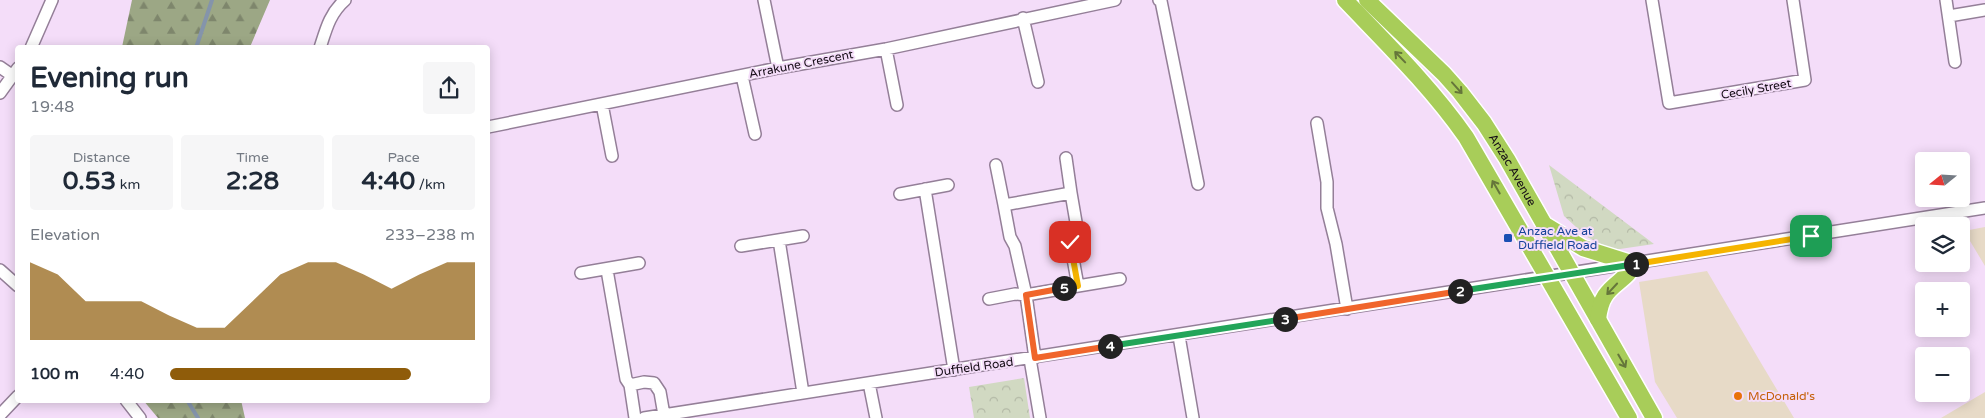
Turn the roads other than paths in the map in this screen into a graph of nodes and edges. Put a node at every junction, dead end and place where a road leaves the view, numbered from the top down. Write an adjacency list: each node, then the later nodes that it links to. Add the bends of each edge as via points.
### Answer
1 (52, 0): 14 (street)
2 (345, 0): 15 (street, via 330,18)
3 (764, 0): 19 (street)
4 (1115, 0): 13 (street, Arrakune Crescent)
5 (1159, 0): 32 (street)
6 (1345, 0): 49 (highway, Anzac Avenue, one-way to 6, via 1451,115)
7 (1367, 0): 39 (highway, Anzac Avenue, one-way to 39, via 1444,74 1474,109)
8 (1652, 0): 9 (street, Cecily Street, via 1669,103 1806,80)
9 (1793, 0)
10 (1946, 0): 12 (street)
11 (1985, 10): 12 (street)
12 (1949, 16): 17 (street)
13 (1023, 18): 16 (street, Arrakune Crescent); 22 (street)
14 (32, 45)
15 (321, 45)
16 (886, 49): 19 (street, Arrakune Crescent); 25 (street)
17 (1956, 62)
18 (0, 67): 20 (street)
19 (778, 68): 21 (street, Arrakune Crescent)
20 (15, 72): 23 (street)
21 (742, 76): 24 (street, Arrakune Crescent); 28 (street)
22 (1038, 82)
23 (0, 93)
24 (602, 104): 27 (street, Arrakune Crescent); 29 (street)
25 (896, 105)
26 (1318, 123): 55 (street, via 1327,182 1327,208)
27 (490, 127)
28 (755, 134)
29 (612, 156)
30 (1066, 158): 35 (street)
31 (996, 165): 37 (street)
32 (1198, 184)
33 (948, 185): 34 (street)
34 (925, 189): 36 (street); 59 (street)
35 (1070, 192): 37 (street); 52 (street, via 1076,228 1070,242)
36 (900, 194)
37 (1004, 205): 53 (street)
38 (1985, 208): 44 (street, Duffield Road)
39 (1545, 224): 44 (highway, via 1583,248); 48 (highway, Anzac Avenue)
40 (803, 236): 41 (street)
41 (779, 240): 42 (street); 62 (street)
42 (741, 246)
43 (639, 263): 46 (street)
44 (1634, 264): 48 (street, Duffield Road); 56 (highway, one-way to 56, via 1631,273 1605,296)
45 (0, 270): 51 (street)
46 (607, 270): 47 (street); 61 (street, via 626,379)
47 (581, 273)
48 (1572, 274): 49 (street, Duffield Road); 56 (highway, Anzac Avenue)
49 (1548, 277): 55 (street, Duffield Road); 73 (highway, Anzac Avenue)
50 (1120, 279): 52 (street)
51 (15, 283)
52 (1078, 286): 53 (street)
53 (1026, 295): 54 (street); 58 (street)
54 (989, 299)
55 (1347, 309): 57 (street, Duffield Road)
56 (1598, 318): 74 (highway, Anzac Avenue, one-way to 74)
57 (1179, 336): 58 (street, Duffield Road); 72 (street)
58 (1033, 358): 59 (street, Duffield Road); 71 (street)
59 (954, 370): 60 (street, Duffield Road)
60 (869, 383): 62 (street, Duffield Road); 70 (street)
61 (630, 385): 66 (street, via 654,384 660,392); 68 (street)
62 (803, 393): 66 (street, Duffield Road)
63 (15, 399): 65 (street)
64 (128, 403): 67 (street)
65 (0, 415)
66 (664, 415): 69 (street, Duffield Road)
67 (140, 418)
68 (635, 418)
69 (644, 418)
70 (876, 418)
71 (1040, 418)
72 (1192, 418)
73 (1629, 418)
74 (1654, 418)

